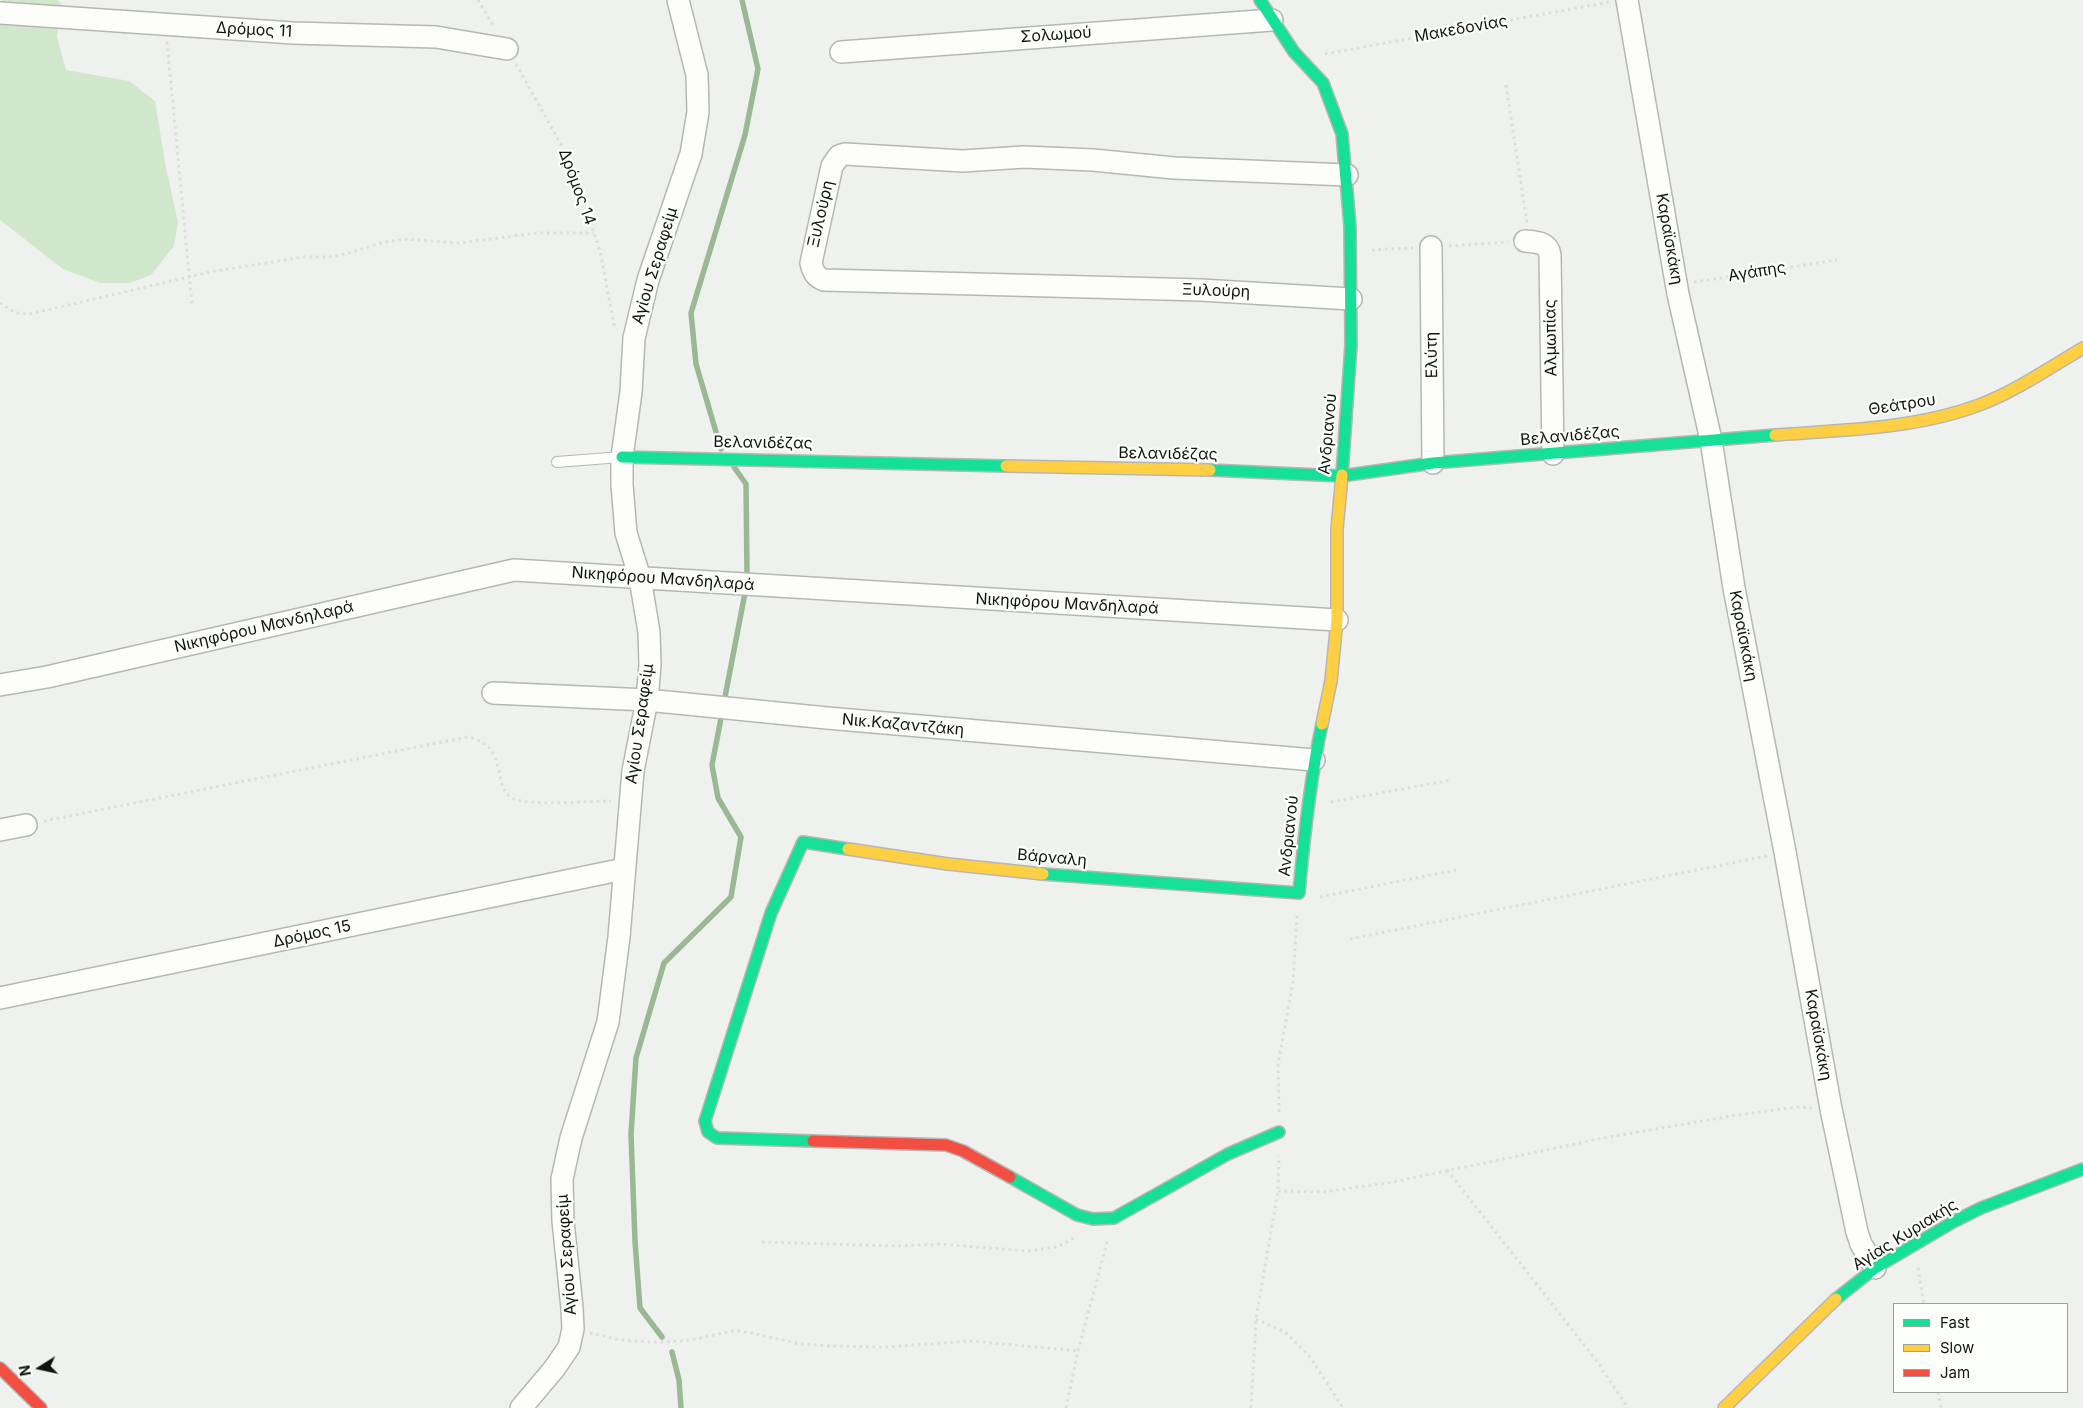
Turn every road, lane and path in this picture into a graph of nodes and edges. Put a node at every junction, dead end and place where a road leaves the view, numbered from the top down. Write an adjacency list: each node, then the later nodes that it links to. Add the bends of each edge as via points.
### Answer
1 (478, 0): 8 (path, Δρόμος 14)
2 (678, 0): 27 (street, Αγίου Σεραφείμ, via 697,74 698,112 690,154 648,280 634,338)
3 (1260, 0): 6 (street, Ανδριανού)
4 (1620, 1): 10 (path, Μακεδονίας); 19 (street, Καραϊσκάκη)
5 (0, 13): 7 (street, Δρόμος 11)
6 (1272, 20): 9 (street, Σολωμού); 10 (street, Ανδριανού)
7 (166, 25): 8 (street, Δρόμος 11, via 436,37); 18 (path)
8 (507, 49): 13 (path, Δρόμος 14, via 569,158)
9 (840, 52)
10 (1300, 58): 12 (street, Ανδριανού, via 1322,83 1342,134)
11 (1506, 85): 14 (path, via 1527,219)
12 (1347, 175): 16 (street, Ανδριανού); 20 (street, Ξυλούρη, via 1174,168 1024,156 963,161 845,154 839,156 832,166 811,263 814,274 824,280 1201,290)
13 (594, 233): 18 (path, via 537,234 459,243 404,239 346,254 303,257); 23 (path, Δρόμος 14)
14 (1526, 241): 15 (path); 26 (street, Αλμωπίας, via 1547,246 1550,255)
15 (1431, 247): 16 (path); 29 (street, Ελύτη)
16 (1351, 252): 20 (street, Ανδριανού)
17 (1837, 260): 19 (path, Αγάπης)
18 (189, 277): 21 (path, via 30,314 16,313); 22 (path)
19 (1677, 285): 25 (street, Καραϊσκάκη)
20 (1351, 299): 30 (street, Ανδριανού, via 1348,402)
21 (0, 302)
22 (192, 305)
23 (617, 338)
24 (2083, 348): 25 (street, Θεάτρου, via 2013,390 1978,405 1925,420)
25 (1711, 440): 26 (street, Βελανιδέζας); 42 (street, Καραϊσκάκη, via 1734,588)
26 (1553, 454): 29 (street, Βελανιδέζας)
27 (622, 457): 28 (lane); 30 (street, Βελανιδέζας); 31 (street, Αγίου Σεραφείμ, via 626,533)
28 (557, 462)
29 (1433, 463): 30 (street, Βελανιδέζας)
30 (1341, 476): 32 (street, Ανδριανού, via 1337,529)
31 (640, 578): 32 (street, Νικηφόρου Μανδηλαρά); 33 (street, Νικηφόρου Μανδηλαρά, via 514,570); 35 (street, Αγίου Σεραφείμ, via 649,632)
32 (1337, 620): 36 (street, Ανδριανού, via 1331,681)
33 (0, 685)
34 (493, 693): 35 (street, Νικ.Καζαντζάκη)
35 (647, 700): 36 (street, Νικ.Καζαντζάκη); 38 (street, Αγίου Σεραφείμ)
36 (1314, 760): 39 (street, Ανδριανού)
37 (1452, 780): 39 (path)
38 (630, 801): 40 (path, via 515,800 506,793 491,748 480,739 467,737); 43 (street, Αγίου Σεραφείμ)
39 (1308, 806): 45 (street, Ανδριανού)
40 (26, 825): 41 (street)
41 (0, 830)
42 (1785, 852): 46 (path); 48 (street, Καραϊσκάκη)
43 (624, 869): 47 (street, Δρόμος 15); 60 (street, Αγίου Σεραφείμ, via 608,1022 571,1138 562,1179)
44 (1456, 870): 45 (path, via 1321,898)
45 (1299, 893): 53 (street, Βάρναλη, via 1038,874 803,842 771,913 705,1121 707,1132 717,1138 761,1141 946,1146 963,1151 1077,1215 1093,1219)
46 (1350, 939)
47 (0, 998)
48 (1831, 1109): 51 (path, via 1797,1107 1737,1114 1609,1136); 57 (street, Καραϊσκάκη, via 1857,1232)
49 (1279, 1132): 53 (street, via 1228,1154)
50 (2083, 1169): 56 (street, Αγίας Κυριακής, via 1981,1208)
51 (1447, 1170): 52 (path, via 1323,1192); 68 (path, via 1596,1360)
52 (1278, 1191)
53 (1114, 1218): 61 (path)
54 (1081, 1234): 55 (path, via 1057,1247 1028,1251 939,1244)
55 (762, 1242)
56 (1914, 1246): 57 (street, Αγίας Κυριακής); 58 (path)
57 (1875, 1268): 69 (street, Αγίας Κυριακής, via 1825,1308)
58 (1924, 1303)
59 (1256, 1319): 67 (path, via 1285,1332 1310,1356)
60 (573, 1329): 61 (path, via 620,1340 650,1342 686,1341 732,1331 798,1344 831,1346 886,1347 971,1341); 65 (street, Αγίου Σεραφείμ, via 569,1347)
61 (1078, 1351): 66 (path)
62 (0, 1368): 64 (street)
63 (1938, 1393): 70 (path)
64 (41, 1408)
65 (521, 1408)
66 (1066, 1408)
67 (1343, 1408)
68 (1628, 1408)
69 (1724, 1408)
70 (1941, 1408)

